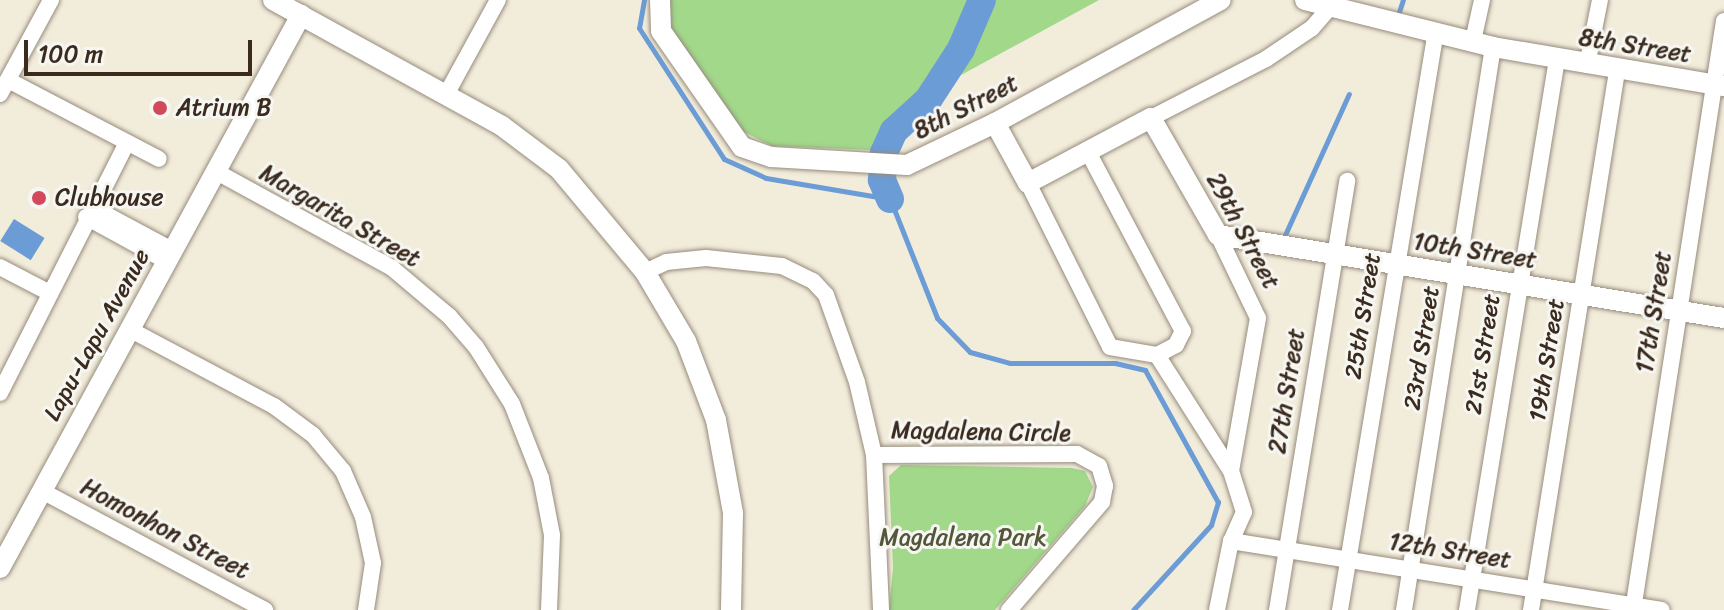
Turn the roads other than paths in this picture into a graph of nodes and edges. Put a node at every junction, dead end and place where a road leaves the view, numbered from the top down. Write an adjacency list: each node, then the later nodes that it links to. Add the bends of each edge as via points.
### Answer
1 (51, 0): 18 (street)
2 (273, 0): 10 (street)
3 (498, 0): 19 (street)
4 (660, 0): 21 (street, 8th Street, via 661,31 742,147 771,157 901,165)
5 (1221, 0): 21 (street, 8th Street)
6 (1305, 0): 9 (street, 8th Street)
7 (1482, 0): 13 (street)
8 (1600, 0): 15 (street)
9 (1331, 6): 12 (street, 8th Street); 20 (street, via 1312,28 1266,59)
10 (305, 8): 19 (street); 25 (street, Lapu-Lapu Avenue)
11 (1724, 21): 17 (street, 17th Street)
12 (1436, 31): 13 (street, 8th Street); 32 (street, 25th Street)
13 (1483, 44): 14 (street, 8th Street); 35 (street, 23rd Street)
14 (1557, 59): 15 (street, 8th Street); 36 (street, 21st Street)
15 (1587, 65): 16 (street, 8th Street)
16 (1617, 71): 17 (street, 8th Street); 38 (street, 19th Street)
17 (1718, 85): 39 (street, 17th Street)
18 (4, 87): 22 (street)
19 (447, 93): 34 (street, via 559,169)
20 (1151, 118): 23 (street); 29 (street, 29th Street)
21 (995, 123): 27 (street)
22 (127, 143): 24 (street); 28 (street)
23 (1087, 150): 27 (street); 42 (street, via 1183,331 1176,345)
24 (159, 159)
25 (215, 171): 31 (street, Lapu-Lapu Avenue); 57 (street, Margarita Street, via 392,268 449,316 476,347 512,404 541,478 552,535)
26 (1347, 181): 30 (street, 27th Street)
27 (1028, 183): 42 (street, via 1110,347)
28 (89, 212): 31 (street); 37 (street)
29 (1218, 235): 30 (street, 10th Street); 45 (street, 29th Street, via 1258,318)
30 (1336, 255): 32 (street, 10th Street); 48 (street, 27th Street)
31 (169, 256): 41 (street, Lapu-Lapu Avenue)
32 (1396, 265): 35 (street, 10th Street); 49 (street, 25th Street)
33 (0, 267): 37 (street)
34 (645, 272): 44 (street, via 666,262 706,258 782,266 813,281 836,315); 58 (street, via 686,341 716,420 733,513)
35 (1458, 275): 36 (street, 10th Street); 51 (street, 23rd Street)
36 (1518, 285): 38 (street, 10th Street); 52 (street, 21st Street)
37 (50, 293): 43 (street)
38 (1581, 295): 39 (street, 10th Street); 53 (street, 19th Street)
39 (1679, 311): 40 (street, 10th Street); 54 (street, 17th Street)
40 (1724, 318)
41 (129, 329): 46 (street, Lapu-Lapu Avenue); 56 (street, via 274,406 313,435 343,471 363,517 373,563)
42 (1157, 355): 45 (street, 29th Street)
43 (0, 393)
44 (874, 455): 59 (street); 60 (street, Magdalena Circle, via 1077,454 1099,466 1105,486 1102,502)
45 (1231, 471): 47 (street, 29th Street, via 1244,512)
46 (42, 491): 50 (street, Lapu-Lapu Avenue); 55 (street, Homonhon Street)
47 (1231, 541): 48 (street, 12th Street); 61 (street, 29th Street)
48 (1287, 549): 49 (street, 12th Street); 62 (street, 27th Street)
49 (1348, 559): 51 (street, 12th Street); 63 (street, 25th Street)
50 (0, 568)
51 (1410, 569): 52 (street, 12th Street); 64 (street, 23rd Street)
52 (1472, 579): 53 (street, 12th Street); 65 (street, 21st Street)
53 (1535, 589): 54 (street, 12th Street); 66 (street, 19th Street)
54 (1634, 608): 67 (street, 12th Street)
55 (265, 610)
56 (366, 610)
57 (549, 610)
58 (731, 610)
59 (881, 610)
60 (1009, 610)
61 (1217, 610)
62 (1277, 610)
63 (1340, 610)
64 (1404, 610)
65 (1467, 610)
66 (1531, 610)
67 (1661, 610)

